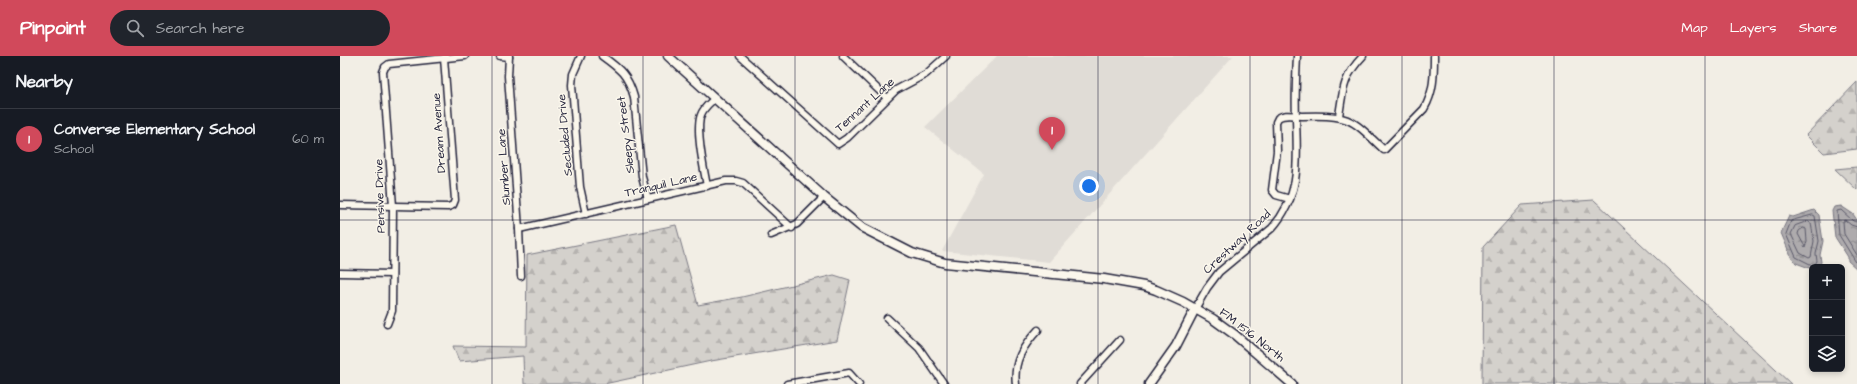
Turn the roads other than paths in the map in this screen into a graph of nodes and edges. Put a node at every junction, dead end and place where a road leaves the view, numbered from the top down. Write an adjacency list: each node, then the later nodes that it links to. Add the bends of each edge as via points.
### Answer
1 (465, 56): 13 (street)
2 (500, 56): 3 (street)
3 (509, 56): 26 (street, Slumber Lane, via 508,76)
4 (581, 56): 24 (street, Secluded Drive, via 573,74 572,85 580,187)
5 (602, 56): 20 (street, Sleepy Street, via 620,69 631,85 642,177)
6 (668, 56): 14 (main road, FM 1516 North)
7 (740, 56): 15 (street, Tennant Lane, via 838,144)
8 (843, 56): 15 (street)
9 (1297, 56): 16 (street, Crestway Road)
10 (1363, 56): 17 (street, via 1345,82)
11 (1434, 56): 17 (street, via 1434,78 1428,103 1384,150 1358,124)
12 (945, 57): 15 (street, Tennant Lane, via 926,74)
13 (444, 58): 23 (street, Pensive Drive, via 389,64 383,72); 23 (street, Dream Avenue, via 455,200 453,205 448,207)
14 (715, 98): 18 (street, via 701,114 700,121 702,158); 19 (main road, FM 1516 North)
15 (887, 98)
16 (1296, 116): 17 (street); 21 (street, Crestway Road, via 1298,163); 21 (street, via 1282,116 1276,122 1272,190 1276,195)
17 (1339, 116)
18 (708, 186): 20 (street, Tranquil Lane); 25 (street, Tranquil Lane, via 726,181 743,183)
19 (824, 197): 25 (street); 31 (main road, FM 1516 North, via 861,227 927,258 945,263 1125,282 1156,290)
20 (648, 199): 24 (street, Tranquil Lane)
21 (1290, 200): 31 (street, Crestway Road, via 1279,221 1214,278)
22 (340, 205): 23 (street)
23 (393, 206): 29 (street, Pensive Drive)
24 (586, 214): 26 (street, Tranquil Lane)
25 (792, 228): 27 (street)
26 (520, 230): 30 (street, Slumber Lane)
27 (771, 235)
28 (340, 273): 29 (street)
29 (392, 274): 33 (street, Pensive Drive, via 392,311)
30 (521, 276)
31 (1195, 309): 41 (main road, Crestway Road, via 1176,346); 42 (main road, FM 1516 North, via 1235,335)
32 (887, 318): 38 (street, via 919,348)
33 (387, 324)
34 (1038, 330): 39 (street, via 1020,355)
35 (1120, 340): 40 (street)
36 (787, 384): 37 (street, via 849,373)
37 (859, 384)
38 (944, 384)
39 (1016, 384)
40 (1080, 384)
41 (1149, 384)
42 (1292, 384)

